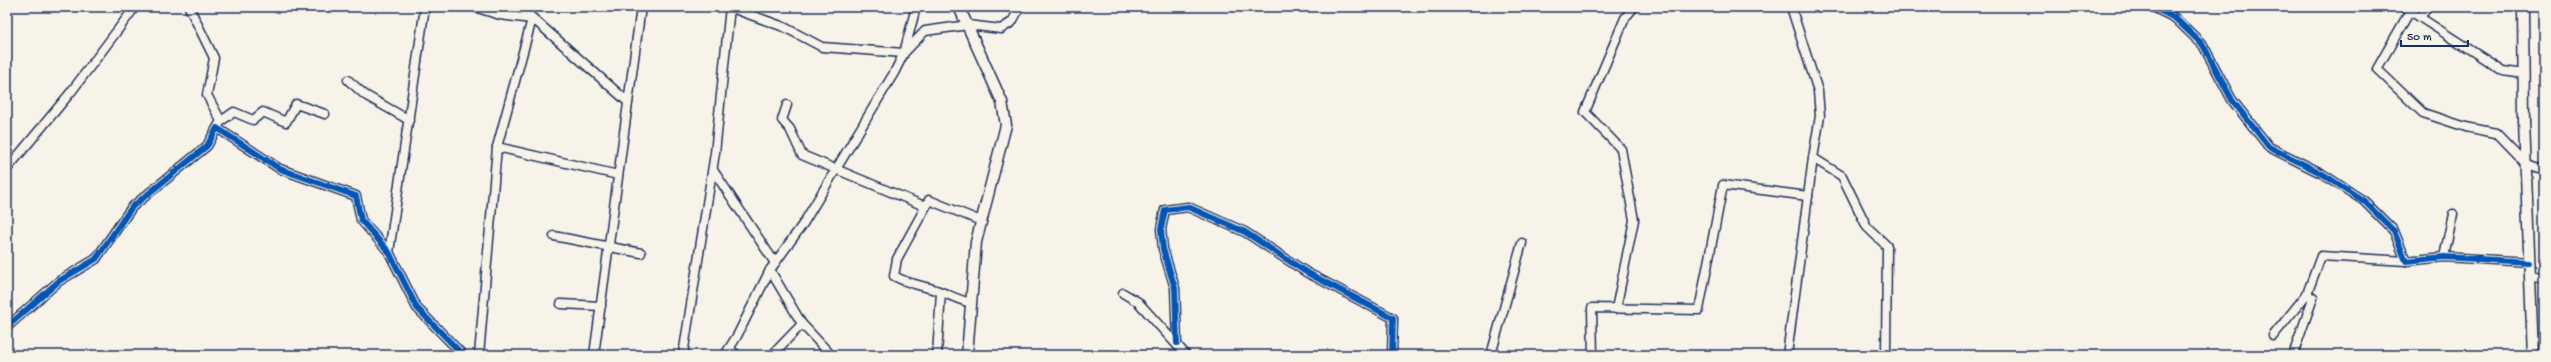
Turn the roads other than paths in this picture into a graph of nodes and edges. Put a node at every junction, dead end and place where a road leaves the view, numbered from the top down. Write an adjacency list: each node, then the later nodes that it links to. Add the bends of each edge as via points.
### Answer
1 (135, 7): 31 (street, via 71,92)
2 (189, 7): 27 (street, via 214,58 207,96)
3 (425, 7): 26 (street)
4 (474, 7): 18 (street, via 500,15)
5 (520, 7): 18 (street)
6 (641, 7): 23 (street)
7 (730, 7): 20 (street, via 784,27 822,46); 32 (street)
8 (916, 7): 20 (street)
9 (959, 7): 19 (street)
10 (1020, 7): 19 (street, via 1012,22 1001,29)
11 (1634, 7): 58 (street, via 1625,18 1585,112 1621,149 1634,220)
12 (1791, 7): 29 (street, via 1818,91 1820,116)
13 (2153, 7): 46 (street, via 2175,18 2203,45 2232,100 2269,147 2321,174 2364,201 2394,230)
14 (2428, 7): 17 (street)
15 (2521, 8): 21 (street)
16 (2407, 9): 17 (street); 30 (street, via 2377,69 2423,113 2466,127 2496,133)
17 (2420, 17): 21 (street, via 2503,71)
18 (532, 19): 23 (street); 28 (street)
19 (968, 25): 20 (street, via 925,31); 39 (street, via 1002,102 1006,125)
20 (904, 53): 33 (street)
21 (2524, 74): 30 (street)
22 (348, 80): 26 (street, via 365,95)
23 (628, 102): 35 (street)
24 (787, 106): 33 (street, via 782,120 790,129 802,155)
25 (325, 114): 27 (street, via 296,104 286,122 263,112 253,120 234,112)
26 (409, 120): 43 (street)
27 (219, 124): 43 (street, via 280,169 356,196 361,220); 60 (street, via 207,146 132,207 96,259 59,281)
28 (497, 147): 35 (street); 65 (street)
29 (1813, 158): 36 (street); 78 (street, via 1842,176 1867,227 1887,246)
30 (2527, 165): 34 (street); 47 (street)
31 (7, 169)
32 (712, 170): 48 (street); 67 (street)
33 (836, 170): 37 (street); 48 (street, via 803,224)
34 (2544, 171)
35 (618, 175): 42 (street)
36 (1808, 196): 58 (street, via 1723,185 1698,310); 77 (street)
37 (926, 206): 39 (street, via 929,200); 52 (street, via 897,259 894,276 907,283)
38 (2453, 214): 45 (street)
39 (982, 221): 55 (street, via 976,242)
40 (554, 236): 42 (street)
41 (1522, 243): 75 (street)
42 (608, 248): 44 (street); 57 (street)
43 (389, 252): 64 (street, via 417,308)
44 (641, 253)
45 (2444, 257): 46 (street); 47 (street)
46 (2406, 261): 54 (street, via 2321,256)
47 (2529, 262): 50 (street)
48 (775, 263): 49 (street)
49 (770, 270): 59 (street); 63 (street)
50 (2531, 276): 51 (street); 80 (street)
51 (2544, 279)
52 (941, 292): 55 (street); 71 (street)
53 (1123, 293): 62 (street, via 1138,302)
54 (2307, 294): 61 (street); 79 (street, via 2313,298)
55 (971, 303): 72 (street)
56 (561, 304): 57 (street)
57 (601, 306): 66 (street)
58 (1616, 309): 76 (street, via 1592,308)
59 (802, 324): 69 (street); 70 (street)
60 (7, 327)
61 (2273, 336)
62 (1177, 343): 73 (street); 74 (street, via 1175,288 1164,253 1161,229 1165,210 1188,207 1245,232 1306,272 1393,318)
63 (727, 352): 68 (street)
64 (463, 355)
65 (479, 355)
66 (594, 355)
67 (683, 355)
68 (737, 355)
69 (772, 355)
70 (831, 355)
71 (937, 355)
72 (966, 355)
73 (1186, 355)
74 (1392, 355)
75 (1491, 355)
76 (1593, 355)
77 (1787, 355)
78 (1886, 355)
79 (2292, 355)
80 (2533, 355)

